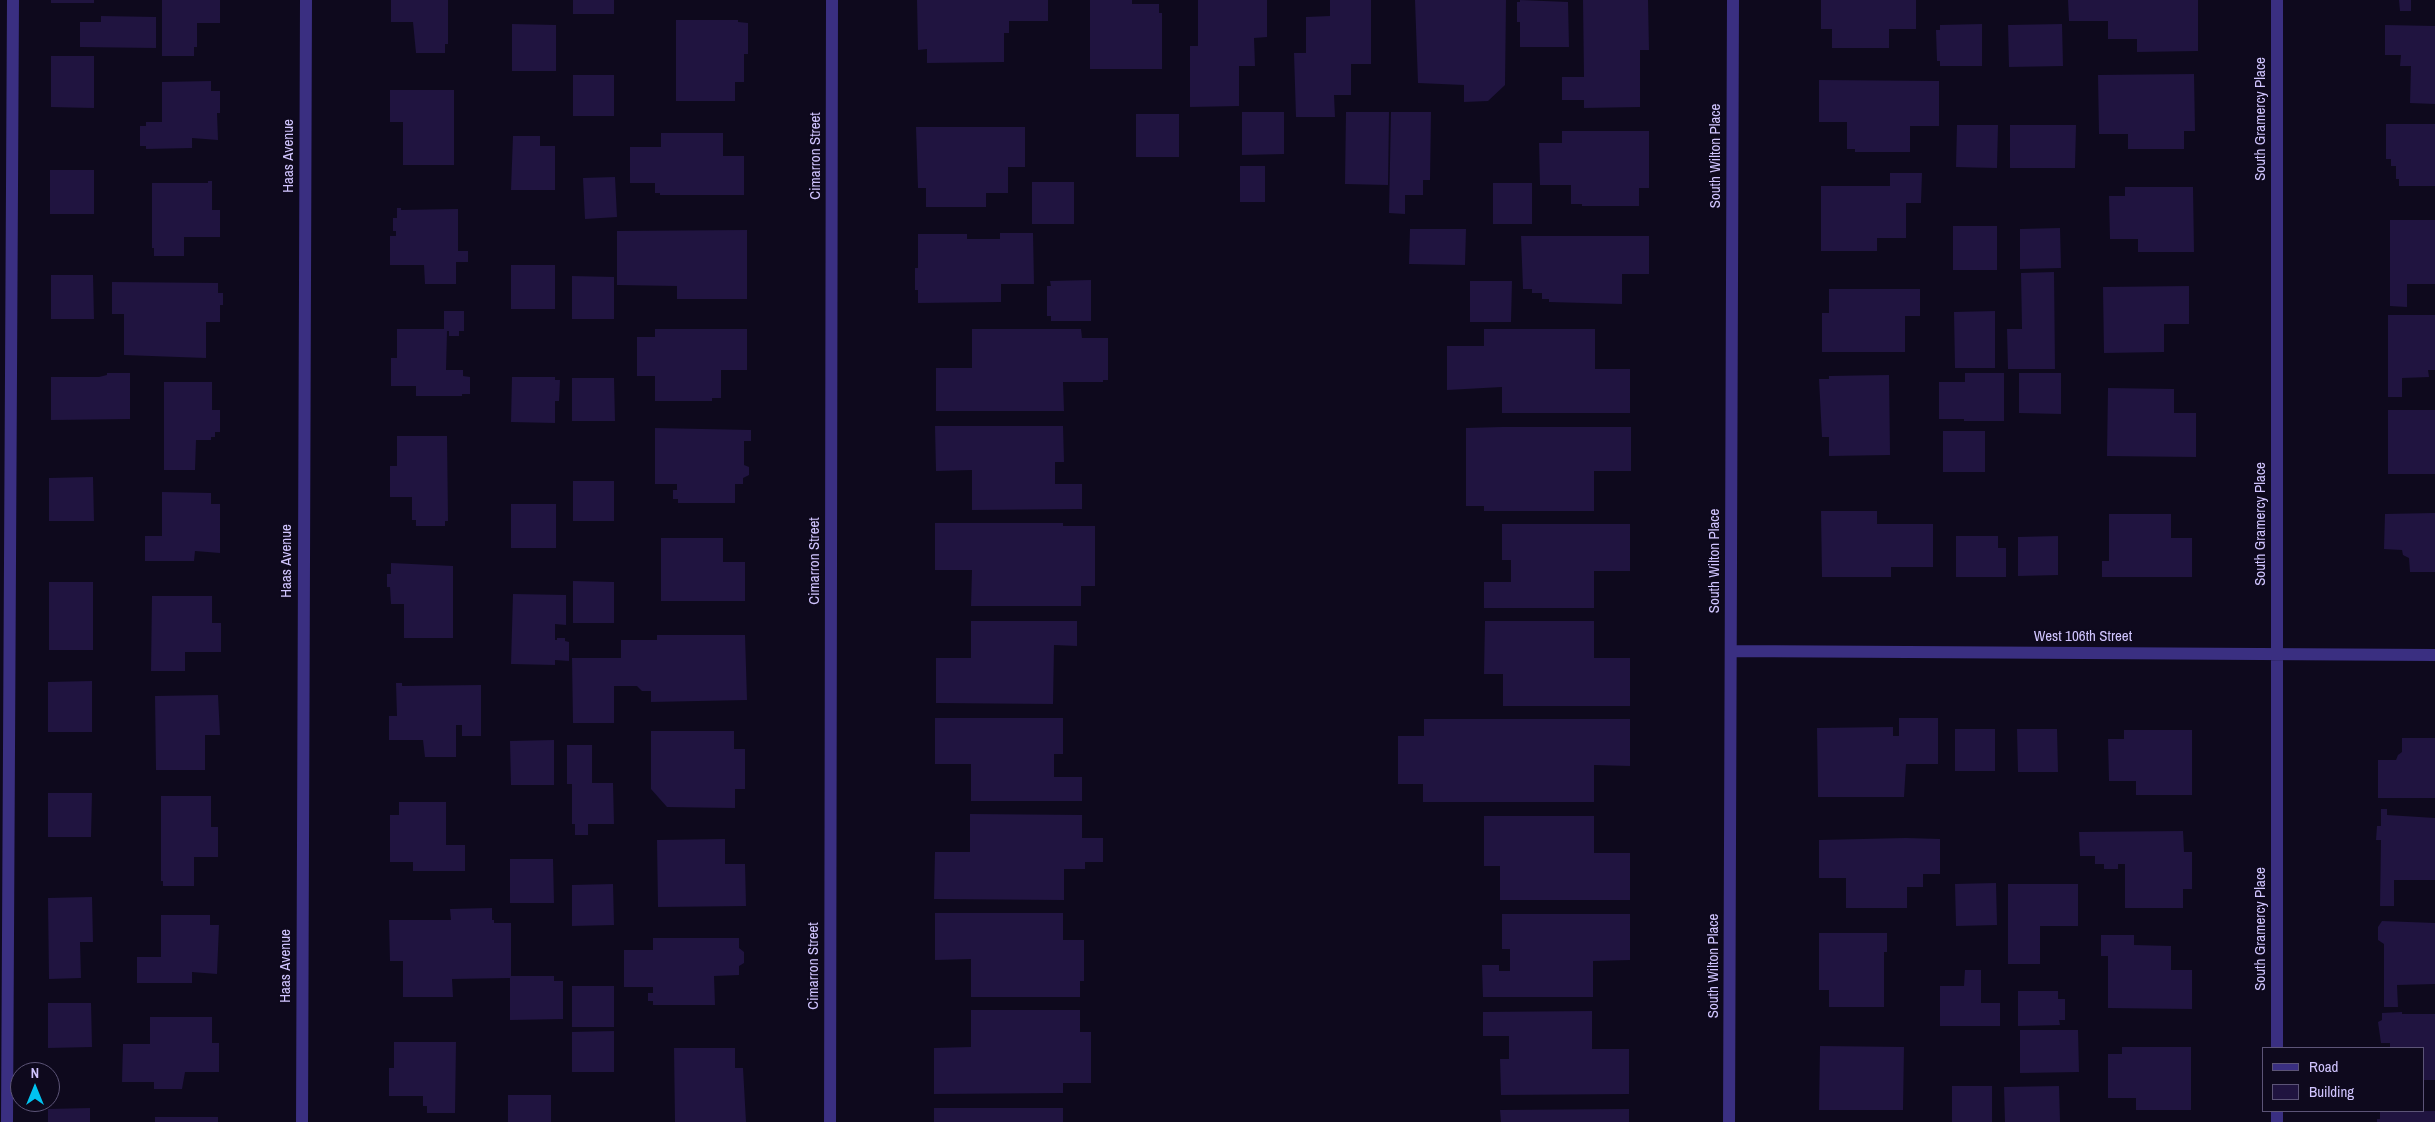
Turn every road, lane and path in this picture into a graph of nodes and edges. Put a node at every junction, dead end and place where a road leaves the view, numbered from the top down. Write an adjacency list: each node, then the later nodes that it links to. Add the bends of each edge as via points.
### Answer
1 (13, 0): 10 (street)
2 (306, 0): 11 (street, Haas Avenue)
3 (832, 0): 12 (street, Cimarron Street)
4 (1733, 0): 6 (street, South Wilton Place)
5 (2277, 0): 7 (street, South Gramercy Place)
6 (1731, 651): 7 (street, West 106th Street); 13 (street, South Wilton Place)
7 (2277, 655): 8 (street, West 106th Street); 9 (street, South Gramercy Place)
8 (2435, 655)
9 (2277, 1047)
10 (8, 1122)
11 (302, 1122)
12 (830, 1122)
13 (1729, 1122)

